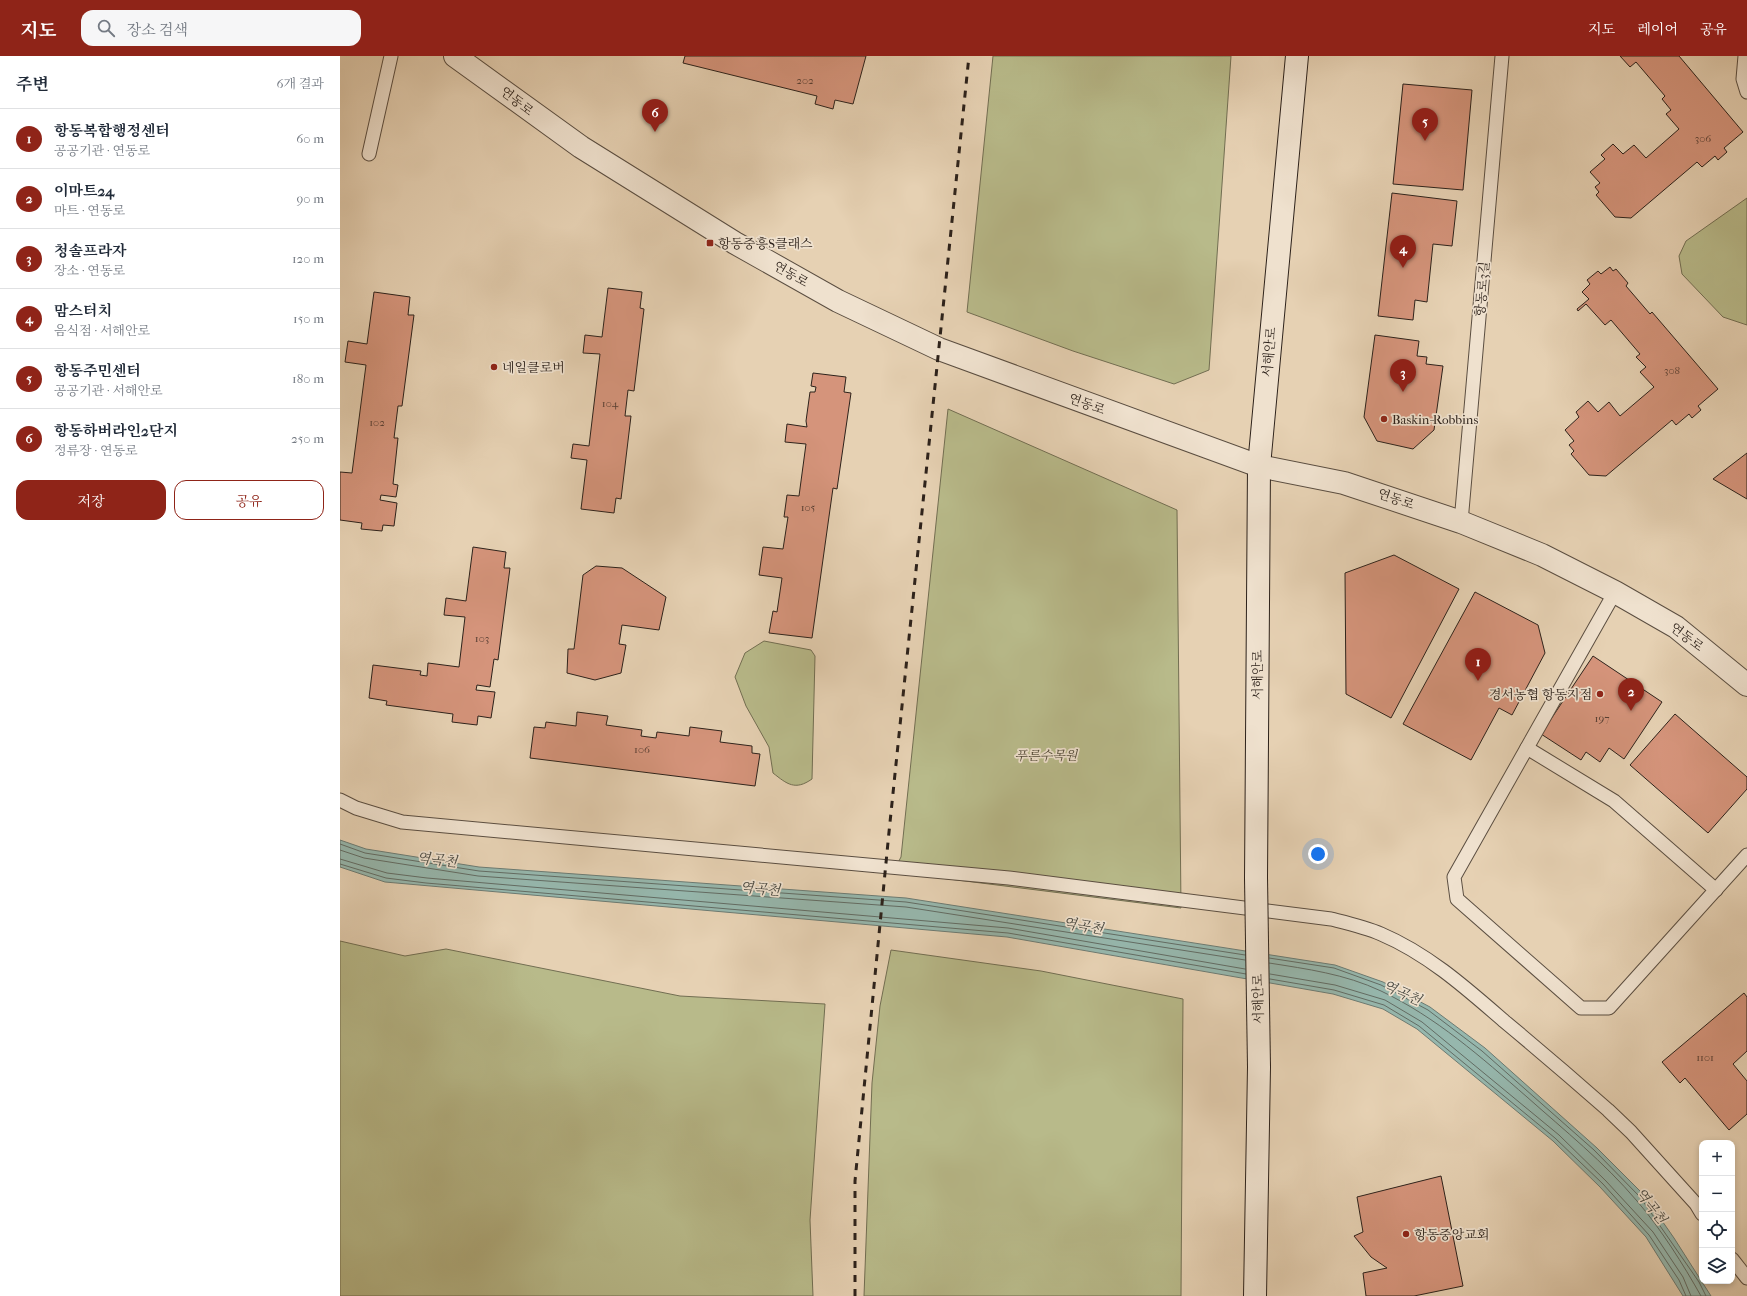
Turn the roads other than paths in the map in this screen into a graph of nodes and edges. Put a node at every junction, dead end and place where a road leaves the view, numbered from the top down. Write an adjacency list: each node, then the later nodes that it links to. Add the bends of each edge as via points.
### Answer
1 (391, 56): 7 (lane)
2 (455, 56): 8 (street, 연동로, via 581,148 735,243 838,301 939,349)
3 (1297, 56): 8 (street, 서해안로)
4 (1502, 56): 9 (lane, 항동로3길)
5 (1745, 56): 6 (lane, via 1743,79)
6 (1747, 92)
7 (369, 154)
8 (1259, 466): 9 (street, 연동로, via 1344,482); 19 (street, 서해안로, bridge, via 1256,878 1259,1067)
9 (1461, 522): 10 (street, 연동로, via 1542,555)
10 (1615, 592): 11 (street, 연동로, via 1676,627); 12 (lane)
11 (1747, 685)
12 (1527, 748): 15 (lane, via 1614,801); 15 (lane, via 1454,877 1457,899 1580,1008 1608,1008)
13 (340, 800): 16 (lane, via 356,808 402,822 1009,878 1331,919 1358,926 1380,933 1433,962 1470,991 1631,1132)
14 (1747, 855): 15 (lane)
15 (1716, 890)
16 (1701, 1212)
17 (1735, 1263): 18 (lane)
18 (1747, 1278)
19 (1255, 1296)

